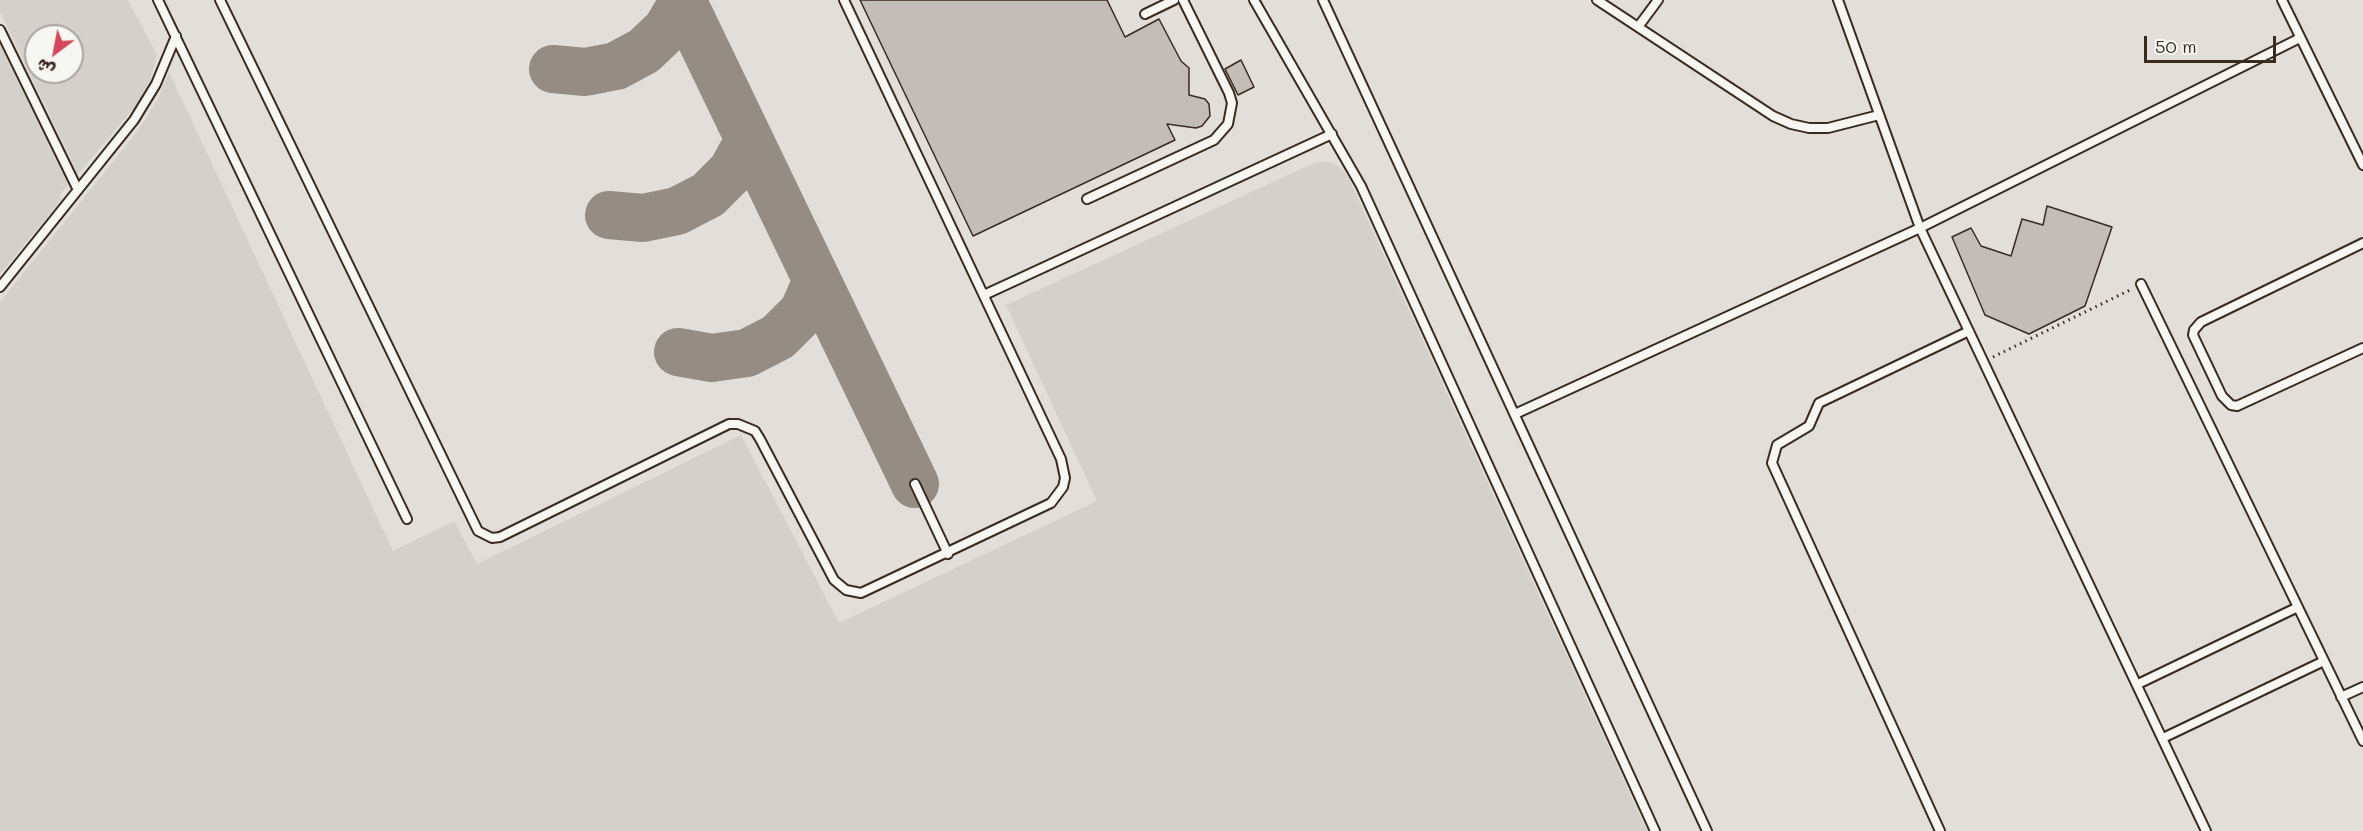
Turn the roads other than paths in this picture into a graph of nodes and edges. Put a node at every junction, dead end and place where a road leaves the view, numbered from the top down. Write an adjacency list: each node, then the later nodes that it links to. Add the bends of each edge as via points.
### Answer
1 (158, 0): 15 (lane)
2 (220, 0): 32 (lane, via 478,531 484,536 500,537 729,424 738,424 754,431 760,439 828,571 846,590 869,592)
3 (844, 0): 26 (lane)
4 (1174, 0): 12 (lane)
5 (1183, 0): 21 (lane, via 1229,93 1232,114 1228,124 1214,140)
6 (1254, 0): 18 (lane)
7 (1323, 0): 29 (lane)
8 (1597, 0): 13 (lane)
9 (1658, 0): 13 (lane)
10 (1838, 0): 17 (lane)
11 (2282, 0): 16 (lane)
12 (1145, 14)
13 (1638, 27): 17 (lane, via 1791,124 1828,128)
14 (0, 30): 20 (lane)
15 (176, 36): 20 (lane, via 146,102); 31 (lane)
16 (2300, 38): 19 (lane); 22 (lane)
17 (1879, 115): 22 (lane)
18 (1332, 134): 26 (lane); 40 (lane, via 1369,202)
19 (2363, 165)
20 (78, 190): 25 (lane)
21 (1087, 199)
22 (1920, 228): 27 (lane); 29 (lane)
23 (2362, 247): 28 (lane, via 2201,322 2193,335 2222,396 2237,406)
24 (2141, 284): 33 (lane)
25 (0, 287)
26 (984, 295): 32 (lane, via 1061,459 1065,478 1051,503)
27 (1969, 331): 35 (lane); 42 (lane, via 1819,403 1809,426 1778,445 1772,463)
28 (2363, 348)
29 (1515, 414): 41 (lane)
30 (915, 484): 32 (lane)
31 (407, 519)
32 (948, 554)
33 (2298, 607): 34 (lane); 35 (lane)
34 (2324, 661): 37 (lane); 38 (lane)
35 (2138, 684): 38 (lane)
36 (2363, 687): 37 (lane)
37 (2342, 697): 39 (lane)
38 (2163, 738): 43 (lane)
39 (2363, 741)
40 (1655, 831)
41 (1707, 831)
42 (1940, 831)
43 (2206, 831)

